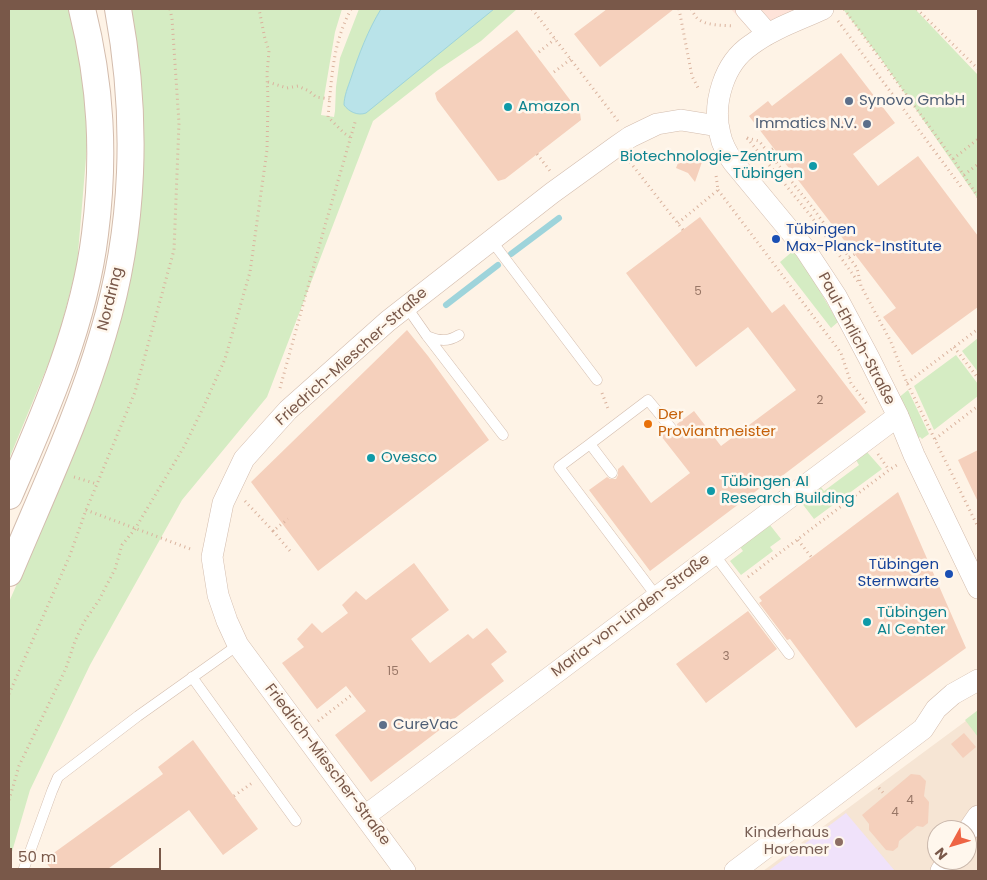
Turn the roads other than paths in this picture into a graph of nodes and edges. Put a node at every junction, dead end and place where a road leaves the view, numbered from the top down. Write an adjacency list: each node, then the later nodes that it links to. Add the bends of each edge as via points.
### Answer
1 (82, 9): 16 (street, Nordring, via 99,102 100,188 95,236 77,318 58,378)
2 (118, 9): 18 (street, Nordring, via 130,101 131,157 120,264 103,334 80,402)
3 (828, 12): 4 (street, Paul-Ehrlich-Straße)
4 (757, 22): 5 (street, Paul-Ehrlich-Straße, via 750,45 733,63 724,79)
5 (718, 118): 6 (street, Friedrich-Miescher-Straße, via 656,124 626,148 552,193); 11 (street, Paul-Ehrlich-Straße, via 724,147 733,162 806,249 822,273)
6 (491, 240): 7 (street, Friedrich-Miescher-Straße); 10 (lane)
7 (406, 306): 9 (lane); 21 (street, Friedrich-Miescher-Straße, via 288,410 244,459 223,503 212,557 218,595)
8 (459, 335): 9 (lane, via 445,341)
9 (427, 336): 13 (lane)
10 (597, 380)
11 (898, 416): 17 (street, Maria-von-Linden-Straße); 19 (street, Paul-Ehrlich-Straße)
12 (671, 428): 14 (lane, via 648,400)
13 (503, 435)
14 (590, 444): 15 (lane); 20 (lane, via 559,468)
15 (612, 473)
16 (9, 496)
17 (714, 554): 20 (street, Maria-von-Linden-Straße); 22 (lane)
18 (9, 573)
19 (978, 588)
20 (657, 597): 25 (street, Maria-von-Linden-Straße)
21 (238, 645): 23 (lane); 25 (street, Friedrich-Miescher-Straße)
22 (789, 654)
23 (192, 677): 26 (lane); 27 (lane, via 58,777)
24 (978, 680): 29 (street, via 953,694 936,709 923,729)
25 (365, 816): 28 (street, Friedrich-Miescher-Straße)
26 (296, 821)
27 (23, 871)
28 (405, 871)
29 (735, 871)

